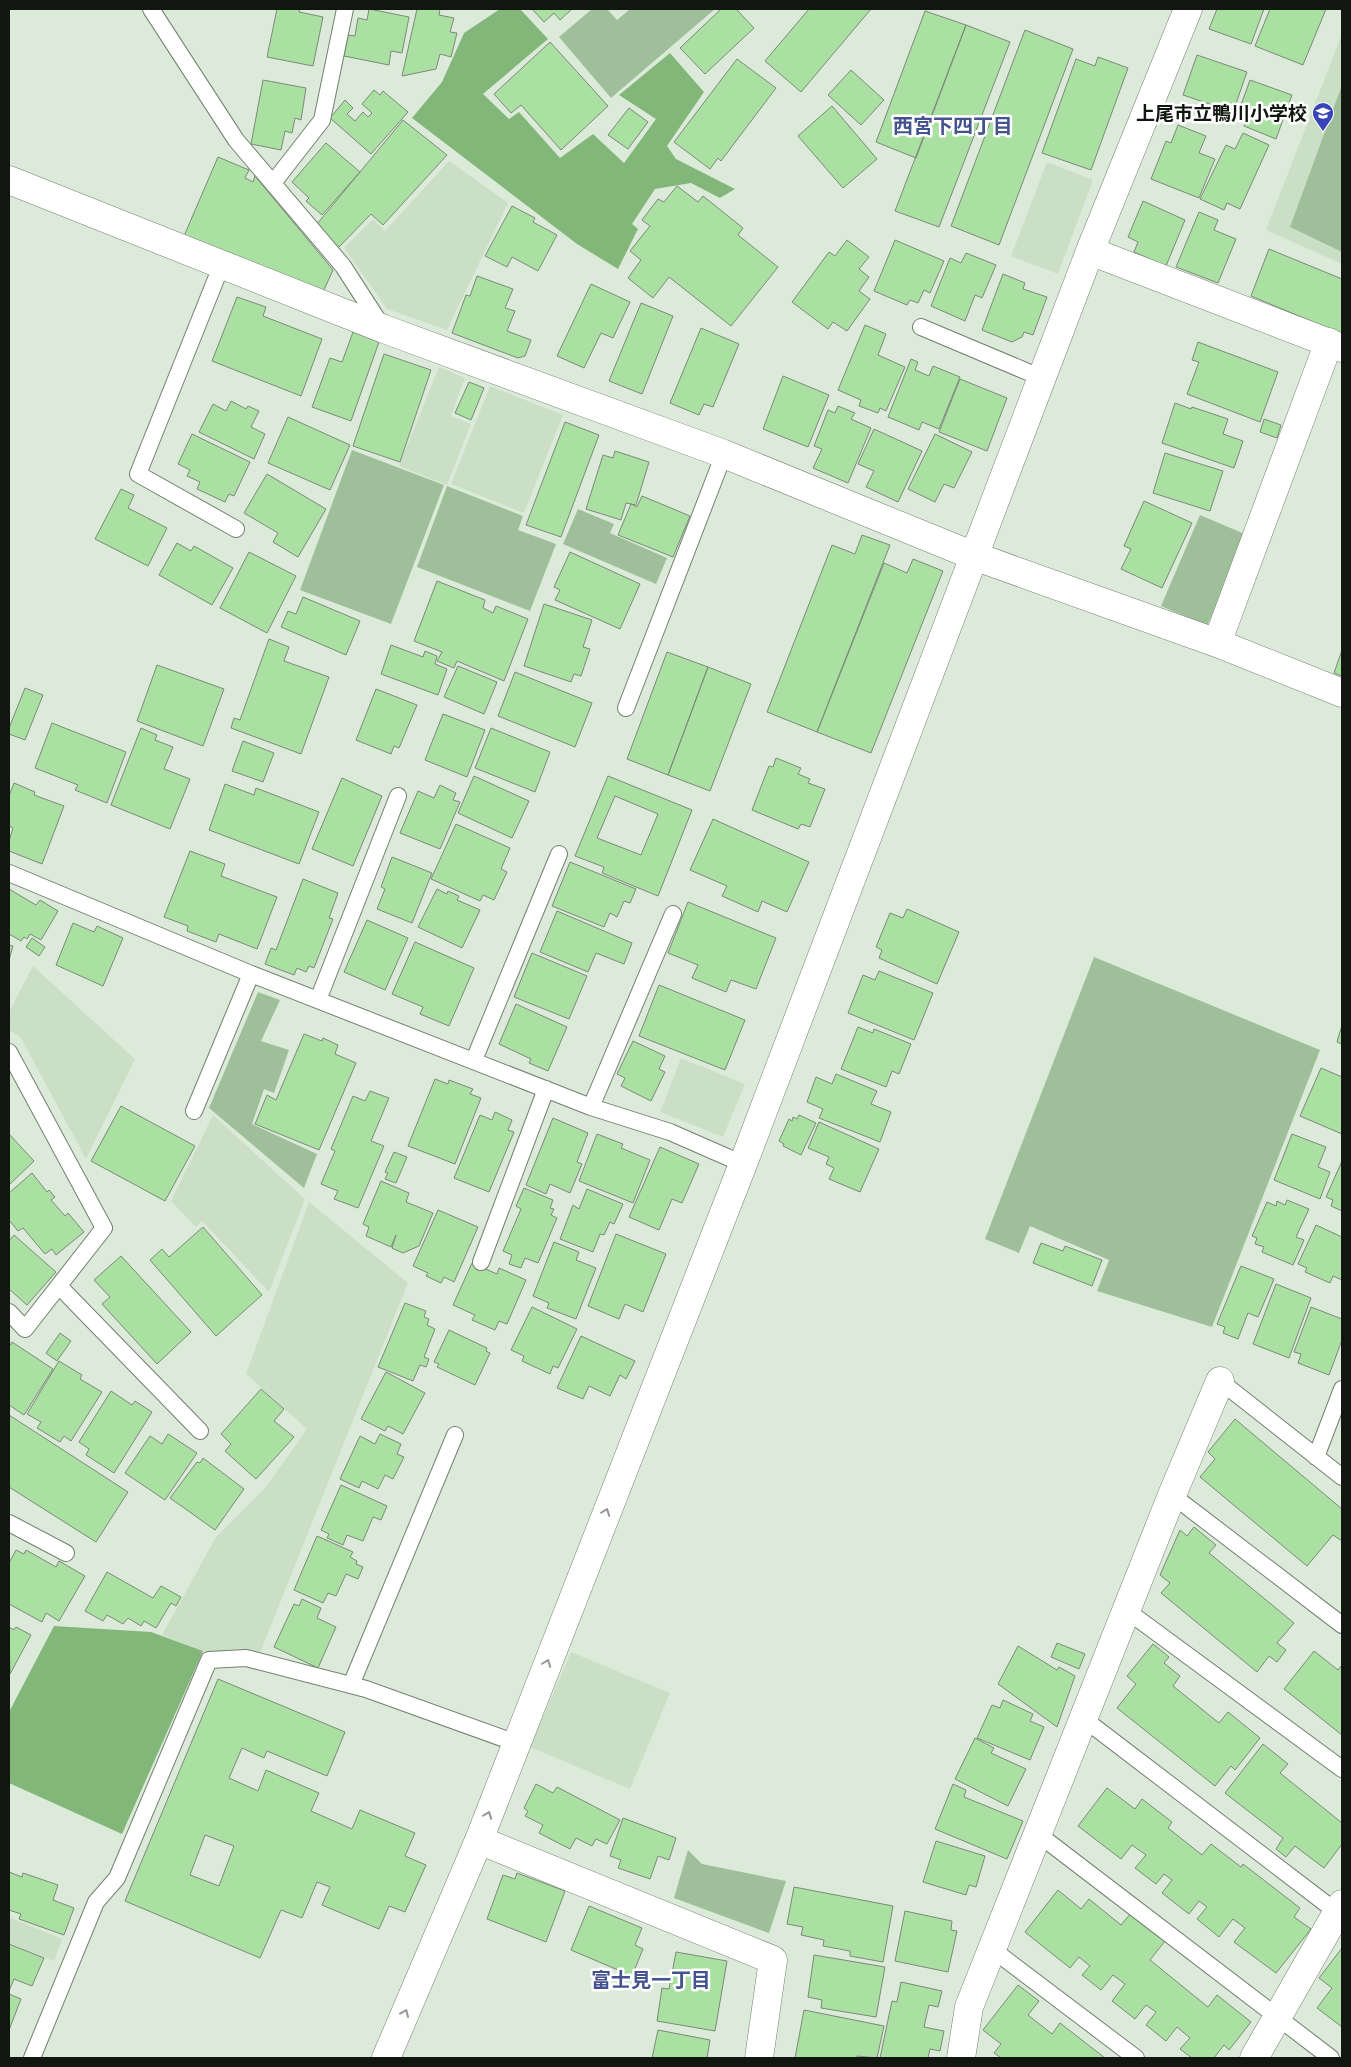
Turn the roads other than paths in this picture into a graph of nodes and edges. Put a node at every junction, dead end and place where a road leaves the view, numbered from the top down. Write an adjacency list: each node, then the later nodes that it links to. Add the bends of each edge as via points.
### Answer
1 (151, 9): 5 (lane, via 236,140)
2 (345, 9): 5 (lane, via 322,120)
3 (1188, 9): 6 (street)
4 (9, 180): 7 (street)
5 (274, 183): 9 (lane, via 343,266)
6 (1090, 251): 10 (street); 11 (street)
7 (222, 264): 9 (street); 13 (lane, via 138,474)
8 (921, 327): 11 (lane)
9 (384, 329): 12 (street)
10 (1336, 345): 15 (street)
11 (1042, 378): 14 (street)
12 (724, 454): 14 (street); 17 (lane)
13 (236, 529)
14 (974, 556): 15 (street); 29 (street)
15 (1218, 643): 16 (street)
16 (1342, 693)
17 (626, 708)
18 (398, 796): 23 (lane)
19 (559, 854): 25 (lane)
20 (9, 873): 22 (lane)
21 (673, 914): 27 (lane)
22 (251, 974): 23 (lane); 28 (lane)
23 (318, 1000): 25 (lane)
24 (9, 1052): 31 (lane, via 104,1228)
25 (474, 1060): 26 (lane)
26 (546, 1089): 27 (lane); 30 (lane)
27 (592, 1107): 29 (lane, via 670,1132)
28 (194, 1111)
29 (742, 1164): 46 (street, one-way to 29)
30 (481, 1262)
31 (59, 1286): 32 (lane, via 25,1329); 35 (lane)
32 (9, 1312)
33 (1220, 1381): 37 (lane); 39 (street)
34 (1342, 1389): 37 (lane)
35 (200, 1431)
36 (455, 1436): 44 (lane)
37 (1316, 1456): 38 (lane)
38 (1342, 1477)
39 (1172, 1495): 42 (street); 43 (lane)
40 (9, 1523): 41 (lane)
41 (66, 1553)
42 (1126, 1610): 45 (street); 47 (lane)
43 (1342, 1625)
44 (351, 1685): 46 (lane); 53 (lane, via 246,1658 209,1660 116,1878 96,1902)
45 (1084, 1719): 48 (street); 50 (lane)
46 (516, 1743): 49 (street, one-way to 46)
47 (1342, 1769)
48 (1038, 1834): 51 (street); 52 (lane)
49 (479, 1840): 54 (street, one-way to 49); 55 (street, via 773,1960)
50 (1341, 1911): 52 (street)
51 (992, 1949): 56 (street, via 969,2007); 57 (lane)
52 (1278, 2017): 58 (street); 59 (lane)
53 (32, 2058)
54 (386, 2058)
55 (759, 2058)
56 (961, 2058)
57 (1136, 2058)
58 (1254, 2058)
59 (1331, 2058)

